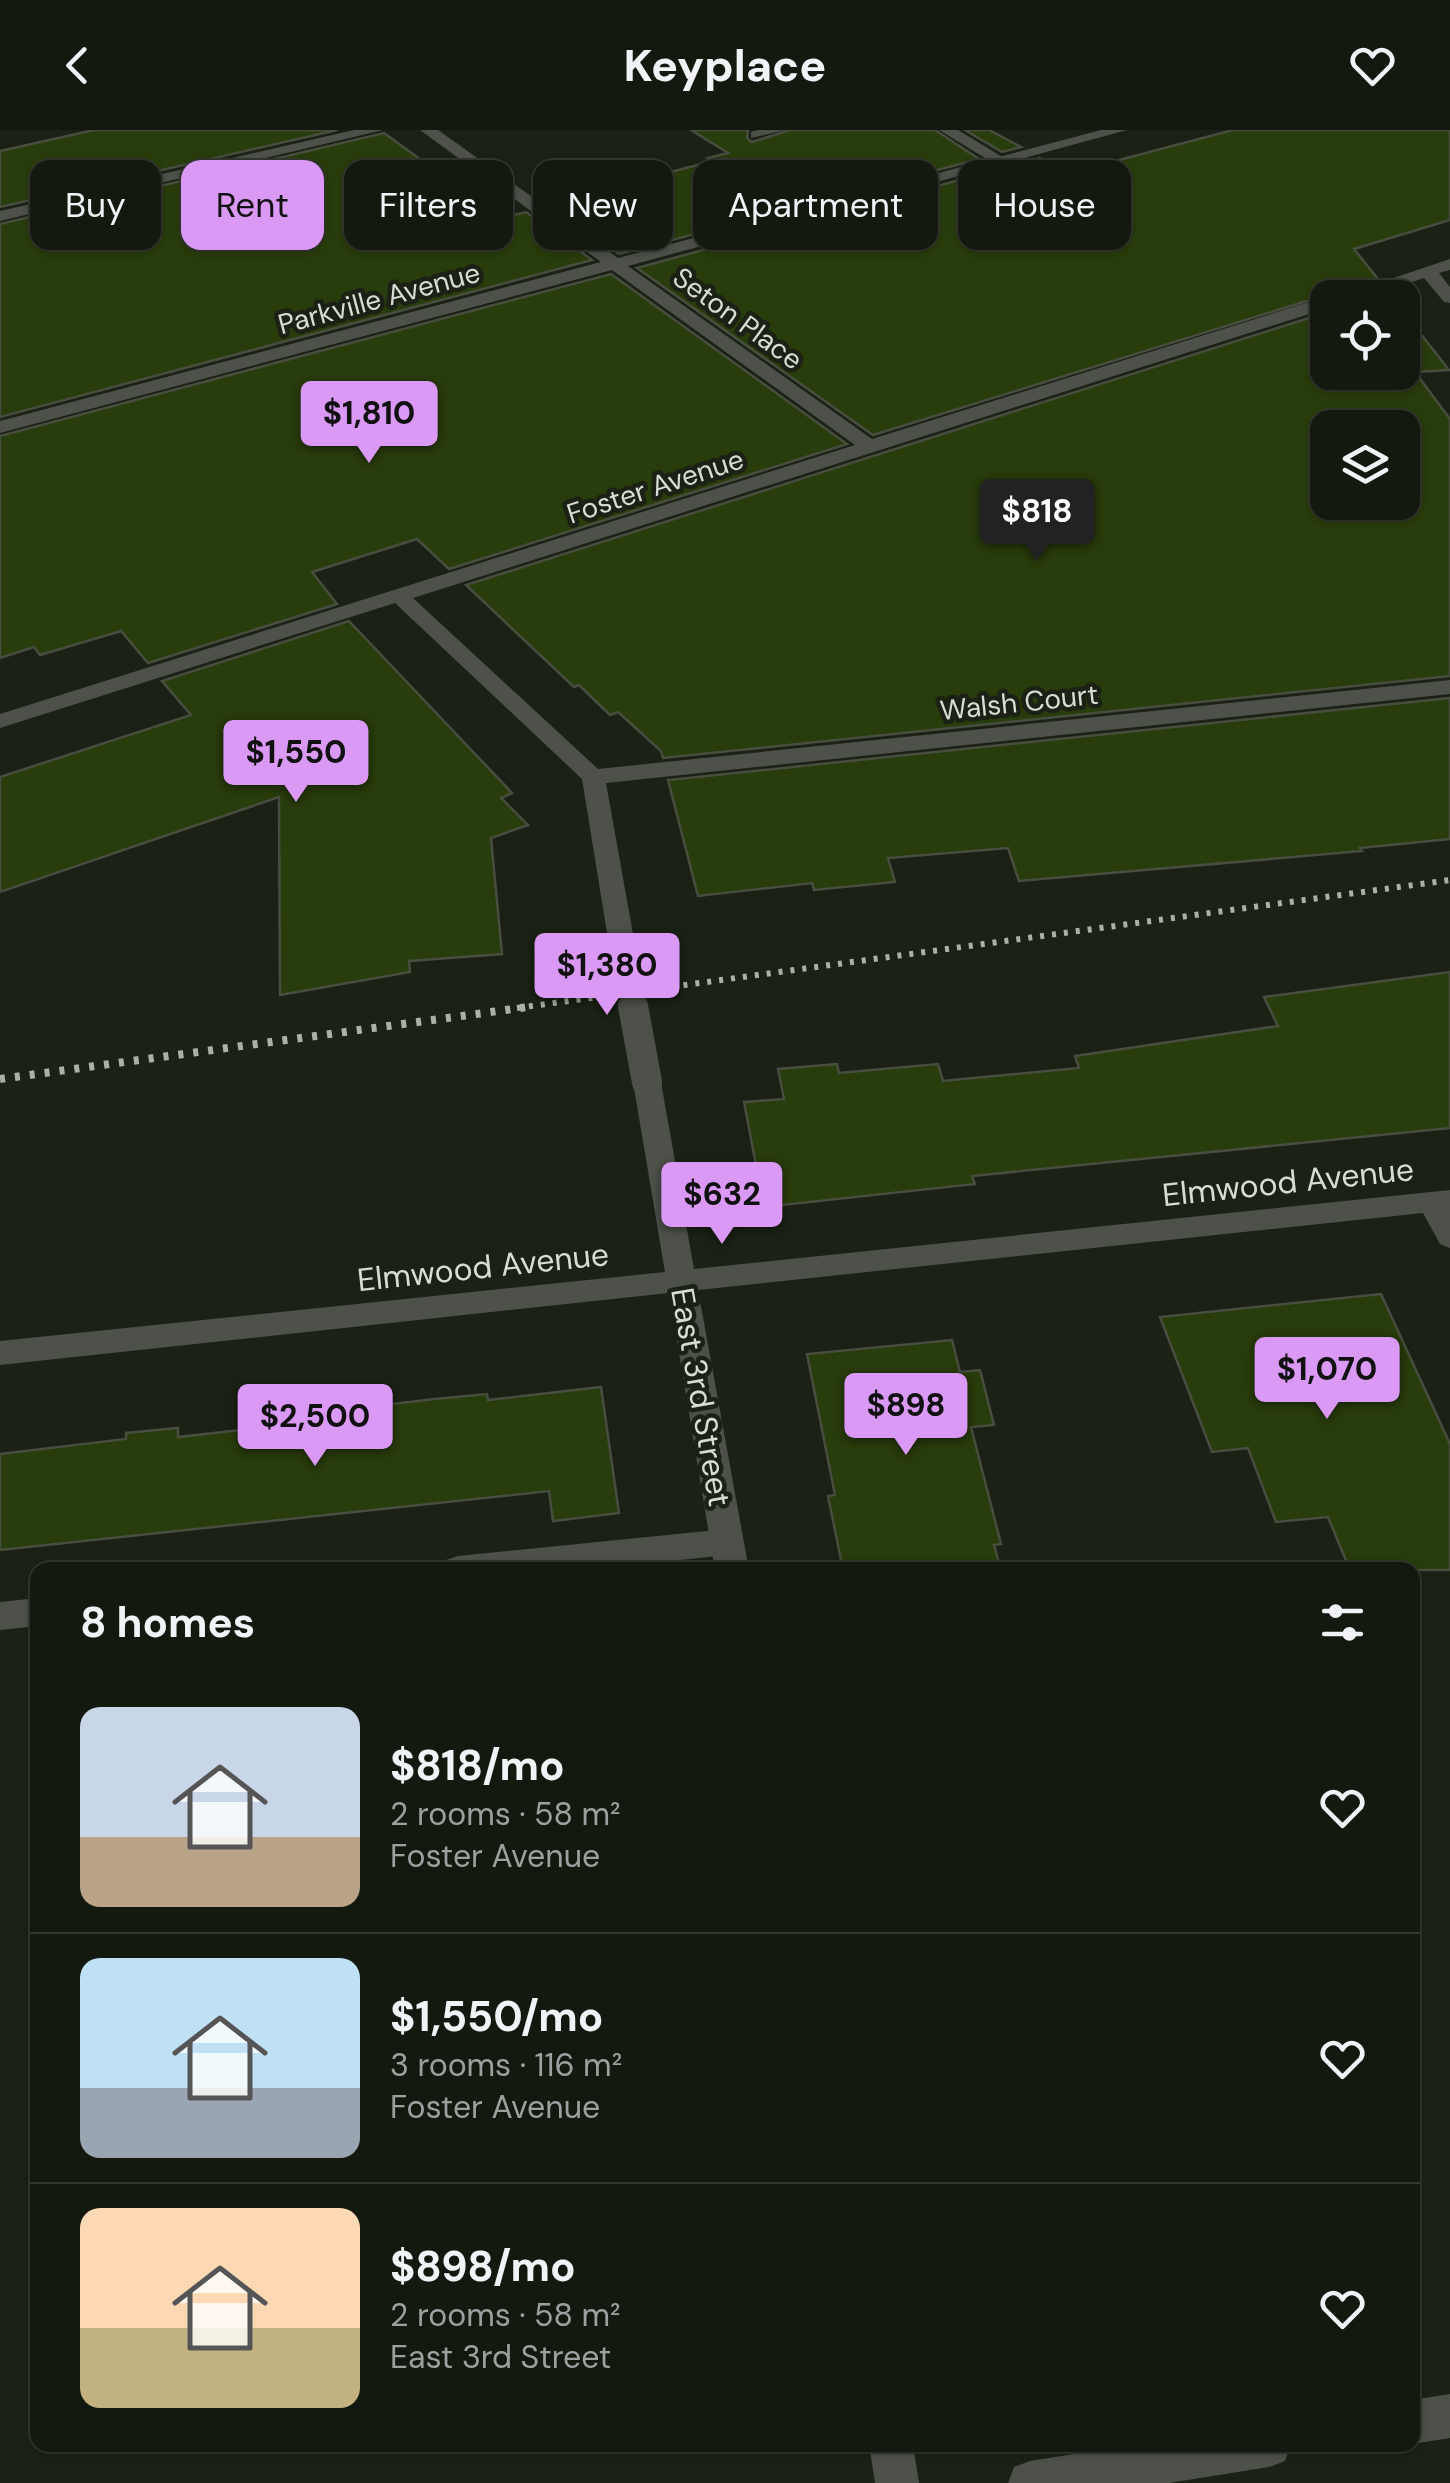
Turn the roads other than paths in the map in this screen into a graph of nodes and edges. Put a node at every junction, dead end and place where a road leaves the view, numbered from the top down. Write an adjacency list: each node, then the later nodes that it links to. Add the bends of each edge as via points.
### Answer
1 (375, 130): 10 (street)
2 (428, 130): 11 (street, Seton Place)
3 (778, 130): 6 (street)
4 (947, 130): 7 (street)
5 (1119, 130): 8 (street, Parkville Avenue)
6 (756, 135)
7 (999, 160)
8 (1005, 160)
9 (958, 172): 11 (street, Parkville Avenue)
10 (0, 216)
11 (615, 264): 17 (street, Parkville Avenue); 18 (street, Seton Place)
12 (1450, 264): 13 (street)
13 (1428, 271): 14 (street); 15 (street)
14 (1400, 280)
15 (1450, 298)
16 (1310, 308): 18 (street, Foster Avenue)
17 (0, 427)
18 (869, 446): 19 (street, Foster Avenue)
19 (399, 596): 21 (street, Foster Avenue); 22 (street)
20 (1450, 687): 22 (street, Walsh Court)
21 (0, 721)
22 (593, 776): 25 (street, East 3rd Street, bridge)
23 (1441, 1201): 24 (street); 25 (street, Elmwood Avenue)
24 (1450, 1237)
25 (680, 1281): 26 (street, Elmwood Avenue); 27 (street, East 3rd Street)
26 (0, 1353)
27 (730, 1556): 28 (street)
28 (613, 1562)
29 (30, 1613): 30 (street)
30 (0, 1616)
31 (1450, 2416): 32 (street)
32 (1420, 2421)
33 (891, 2452): 35 (street)
34 (1224, 2452): 36 (street)
35 (897, 2483)
36 (1030, 2483)

